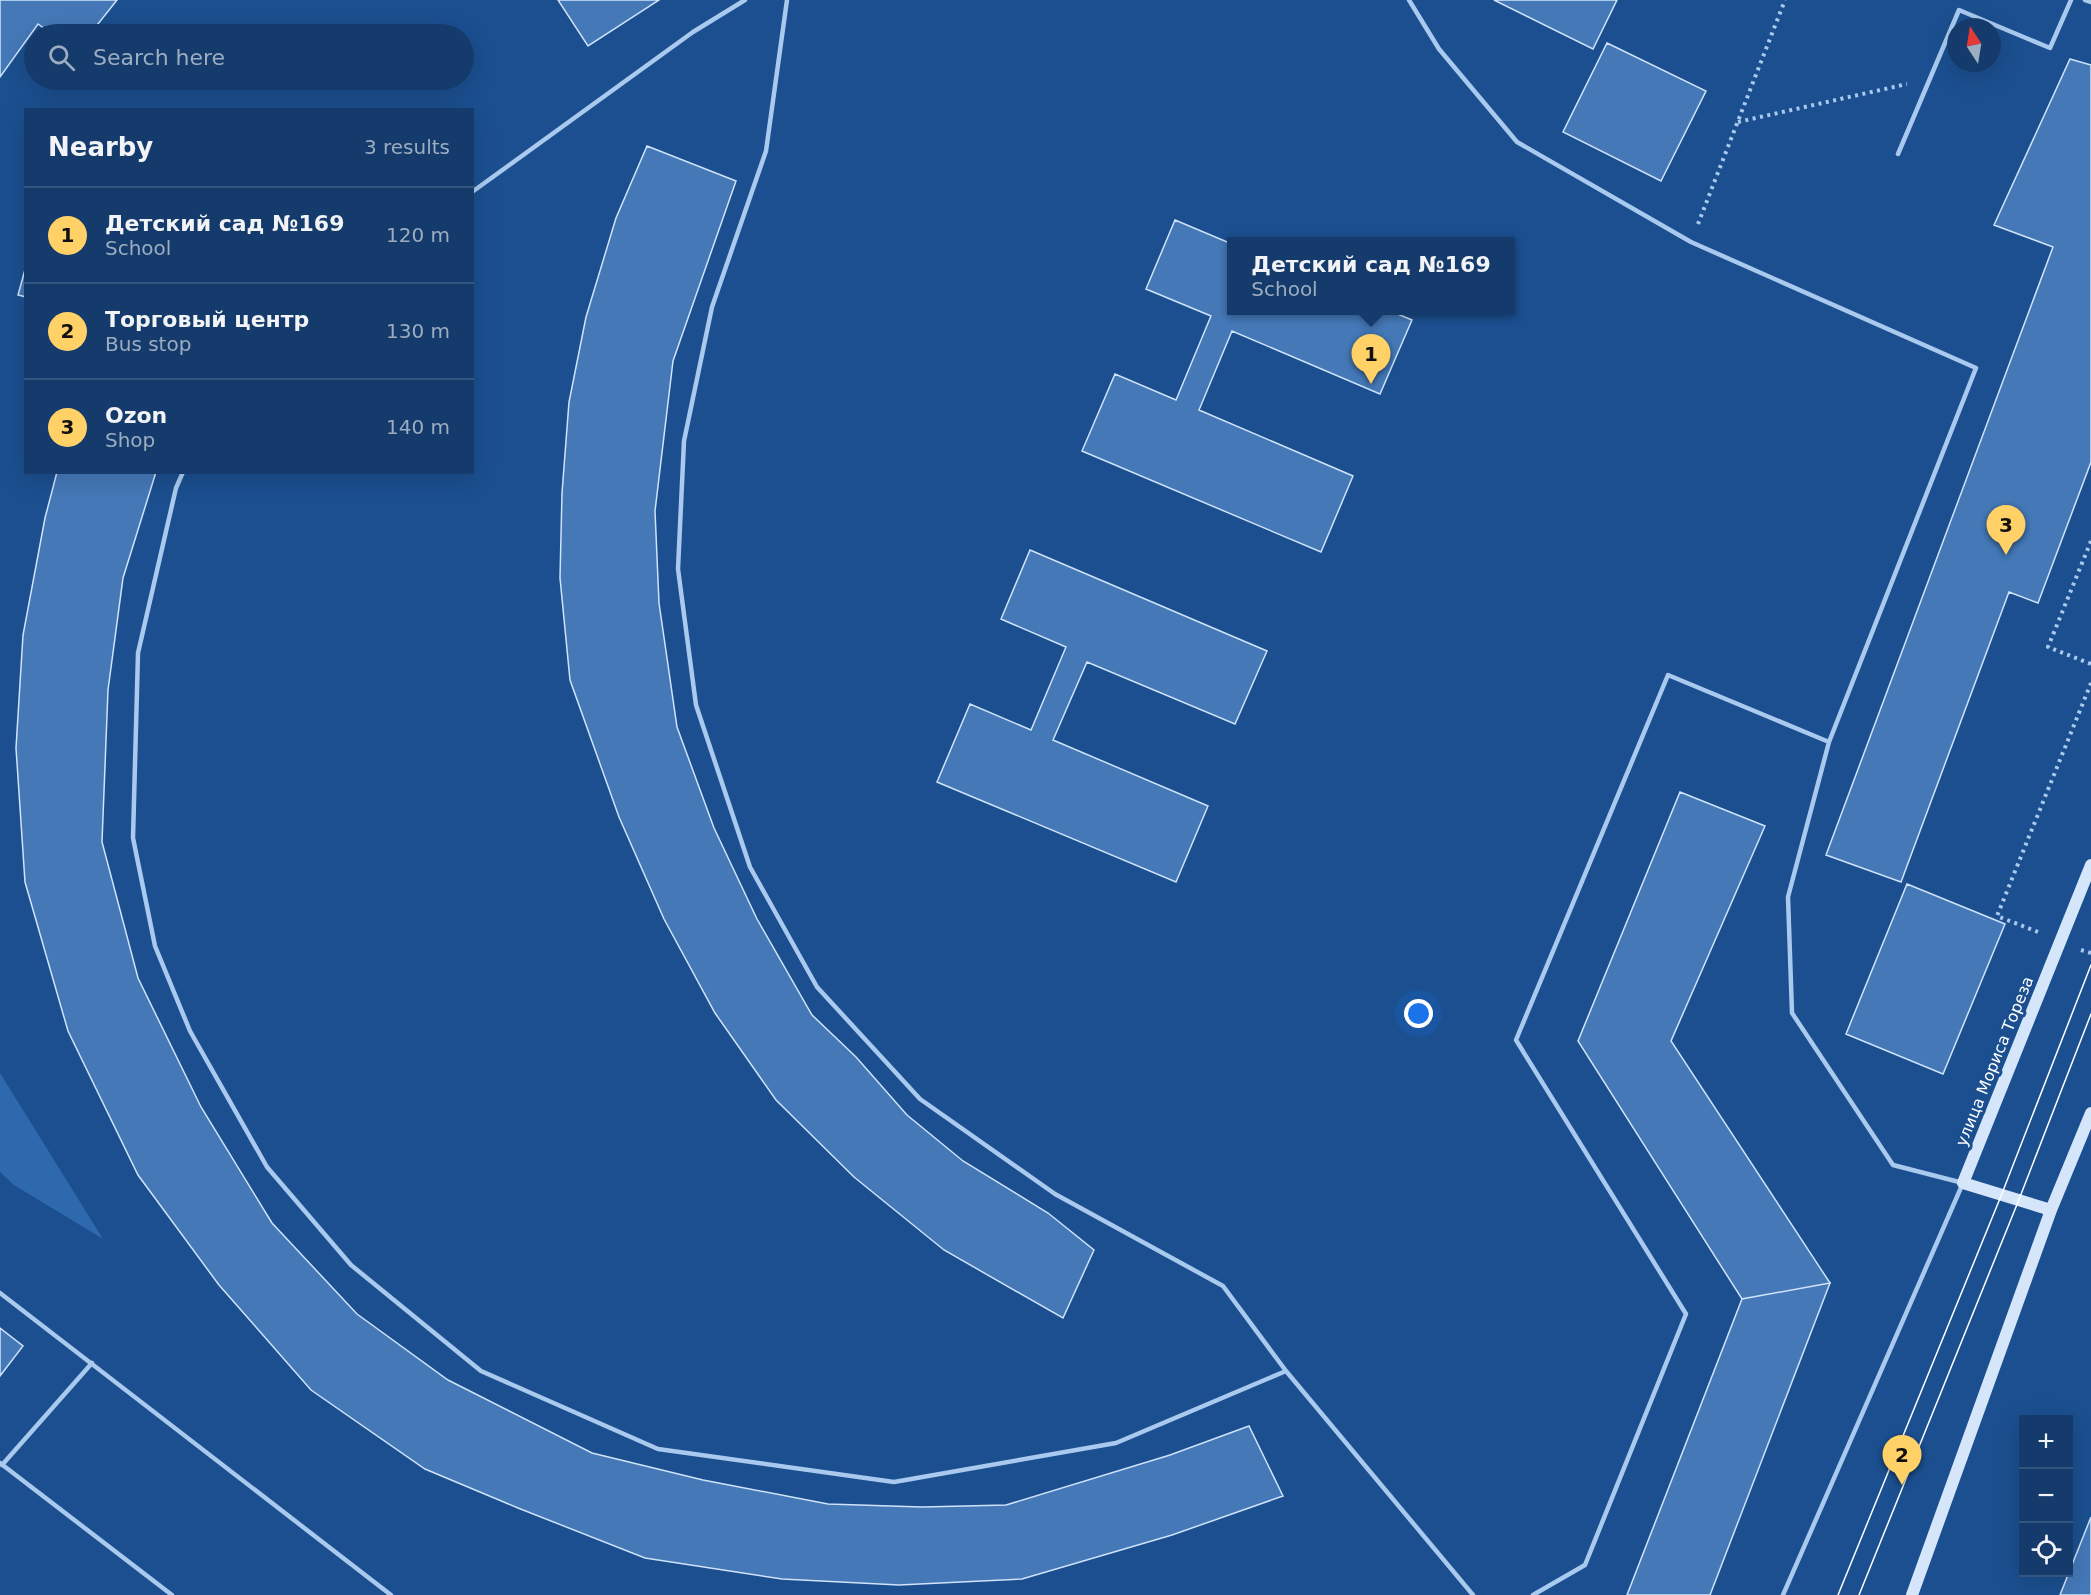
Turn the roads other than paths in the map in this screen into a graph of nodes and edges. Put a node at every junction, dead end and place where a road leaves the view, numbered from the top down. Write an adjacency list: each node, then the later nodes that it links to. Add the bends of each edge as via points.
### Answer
1 (745, 0): 8 (lane, via 693,32)
2 (787, 0): 17 (lane, via 766,151 712,307 684,441 678,569 696,705 750,867 817,987 920,1099 1055,1194 1223,1286)
3 (1409, 0): 10 (lane, via 1439,49 1517,142 1691,242 1976,369)
4 (2071, 0): 7 (lane, via 2050,48 1959,10)
5 (2085, 0): 6 (lane)
6 (2091, 2)
7 (1898, 154)
8 (474, 191)
9 (182, 474): 17 (lane, via 138,653 132,838 155,946 190,1031 267,1167 351,1265 481,1371 658,1449 894,1482 1116,1443)
10 (1829, 742): 13 (lane, via 1788,897 1792,1013 1893,1165); 22 (lane, via 1668,675 1516,1040 1686,1314 1585,1565)
11 (2091, 865): 13 (street, улица Мориса Тореза)
12 (2091, 1113): 14 (street)
13 (1963, 1184): 14 (street); 23 (lane)
14 (2051, 1210): 24 (street)
15 (0, 1293): 16 (lane)
16 (92, 1363): 18 (lane); 20 (lane)
17 (1286, 1371): 21 (lane)
18 (1, 1464): 19 (lane)
19 (172, 1595)
20 (391, 1595)
21 (1473, 1595)
22 (1533, 1595)
23 (1782, 1595)
24 (1912, 1595)

